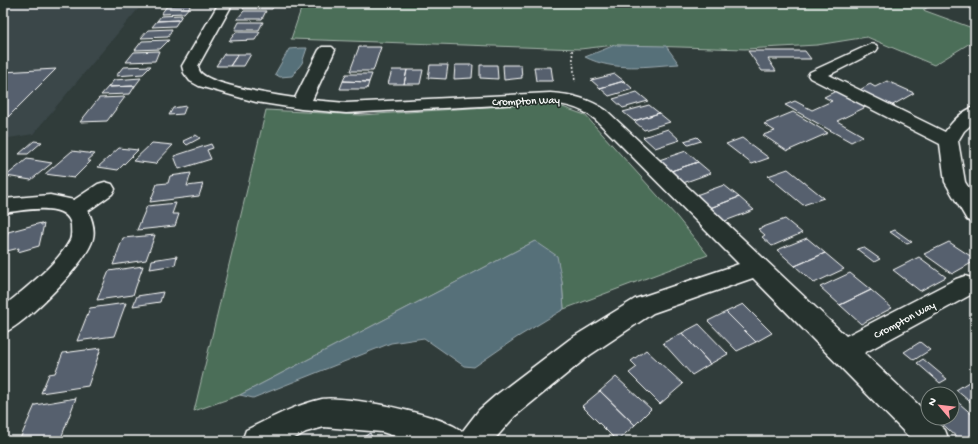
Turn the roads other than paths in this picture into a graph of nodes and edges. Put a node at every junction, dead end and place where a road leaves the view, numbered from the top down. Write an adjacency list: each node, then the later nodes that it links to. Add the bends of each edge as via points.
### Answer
1 (226, 3): 4 (street, Crompton Way, via 190,66 192,73 196,78 213,85 256,97)
2 (871, 48): 6 (street, via 816,75)
3 (327, 50): 4 (street)
4 (302, 104): 11 (street, Crompton Way, via 346,108 547,98 577,100 602,114)
5 (975, 112): 6 (street, via 957,128)
6 (949, 141): 10 (street, via 955,182)
7 (104, 189): 9 (street)
8 (3, 206): 9 (street, via 52,202 64,204)
9 (75, 210): 13 (street, via 82,218 82,240 53,278)
10 (975, 215)
11 (757, 267): 14 (street, Crompton Way); 17 (street, via 644,306 580,347 505,406)
12 (965, 286): 14 (street, Crompton Way)
13 (3, 322)
14 (843, 351): 18 (street, Crompton Way)
15 (257, 441): 16 (street, via 300,419 324,413 382,418)
16 (451, 441)
17 (474, 441)
18 (934, 441)

